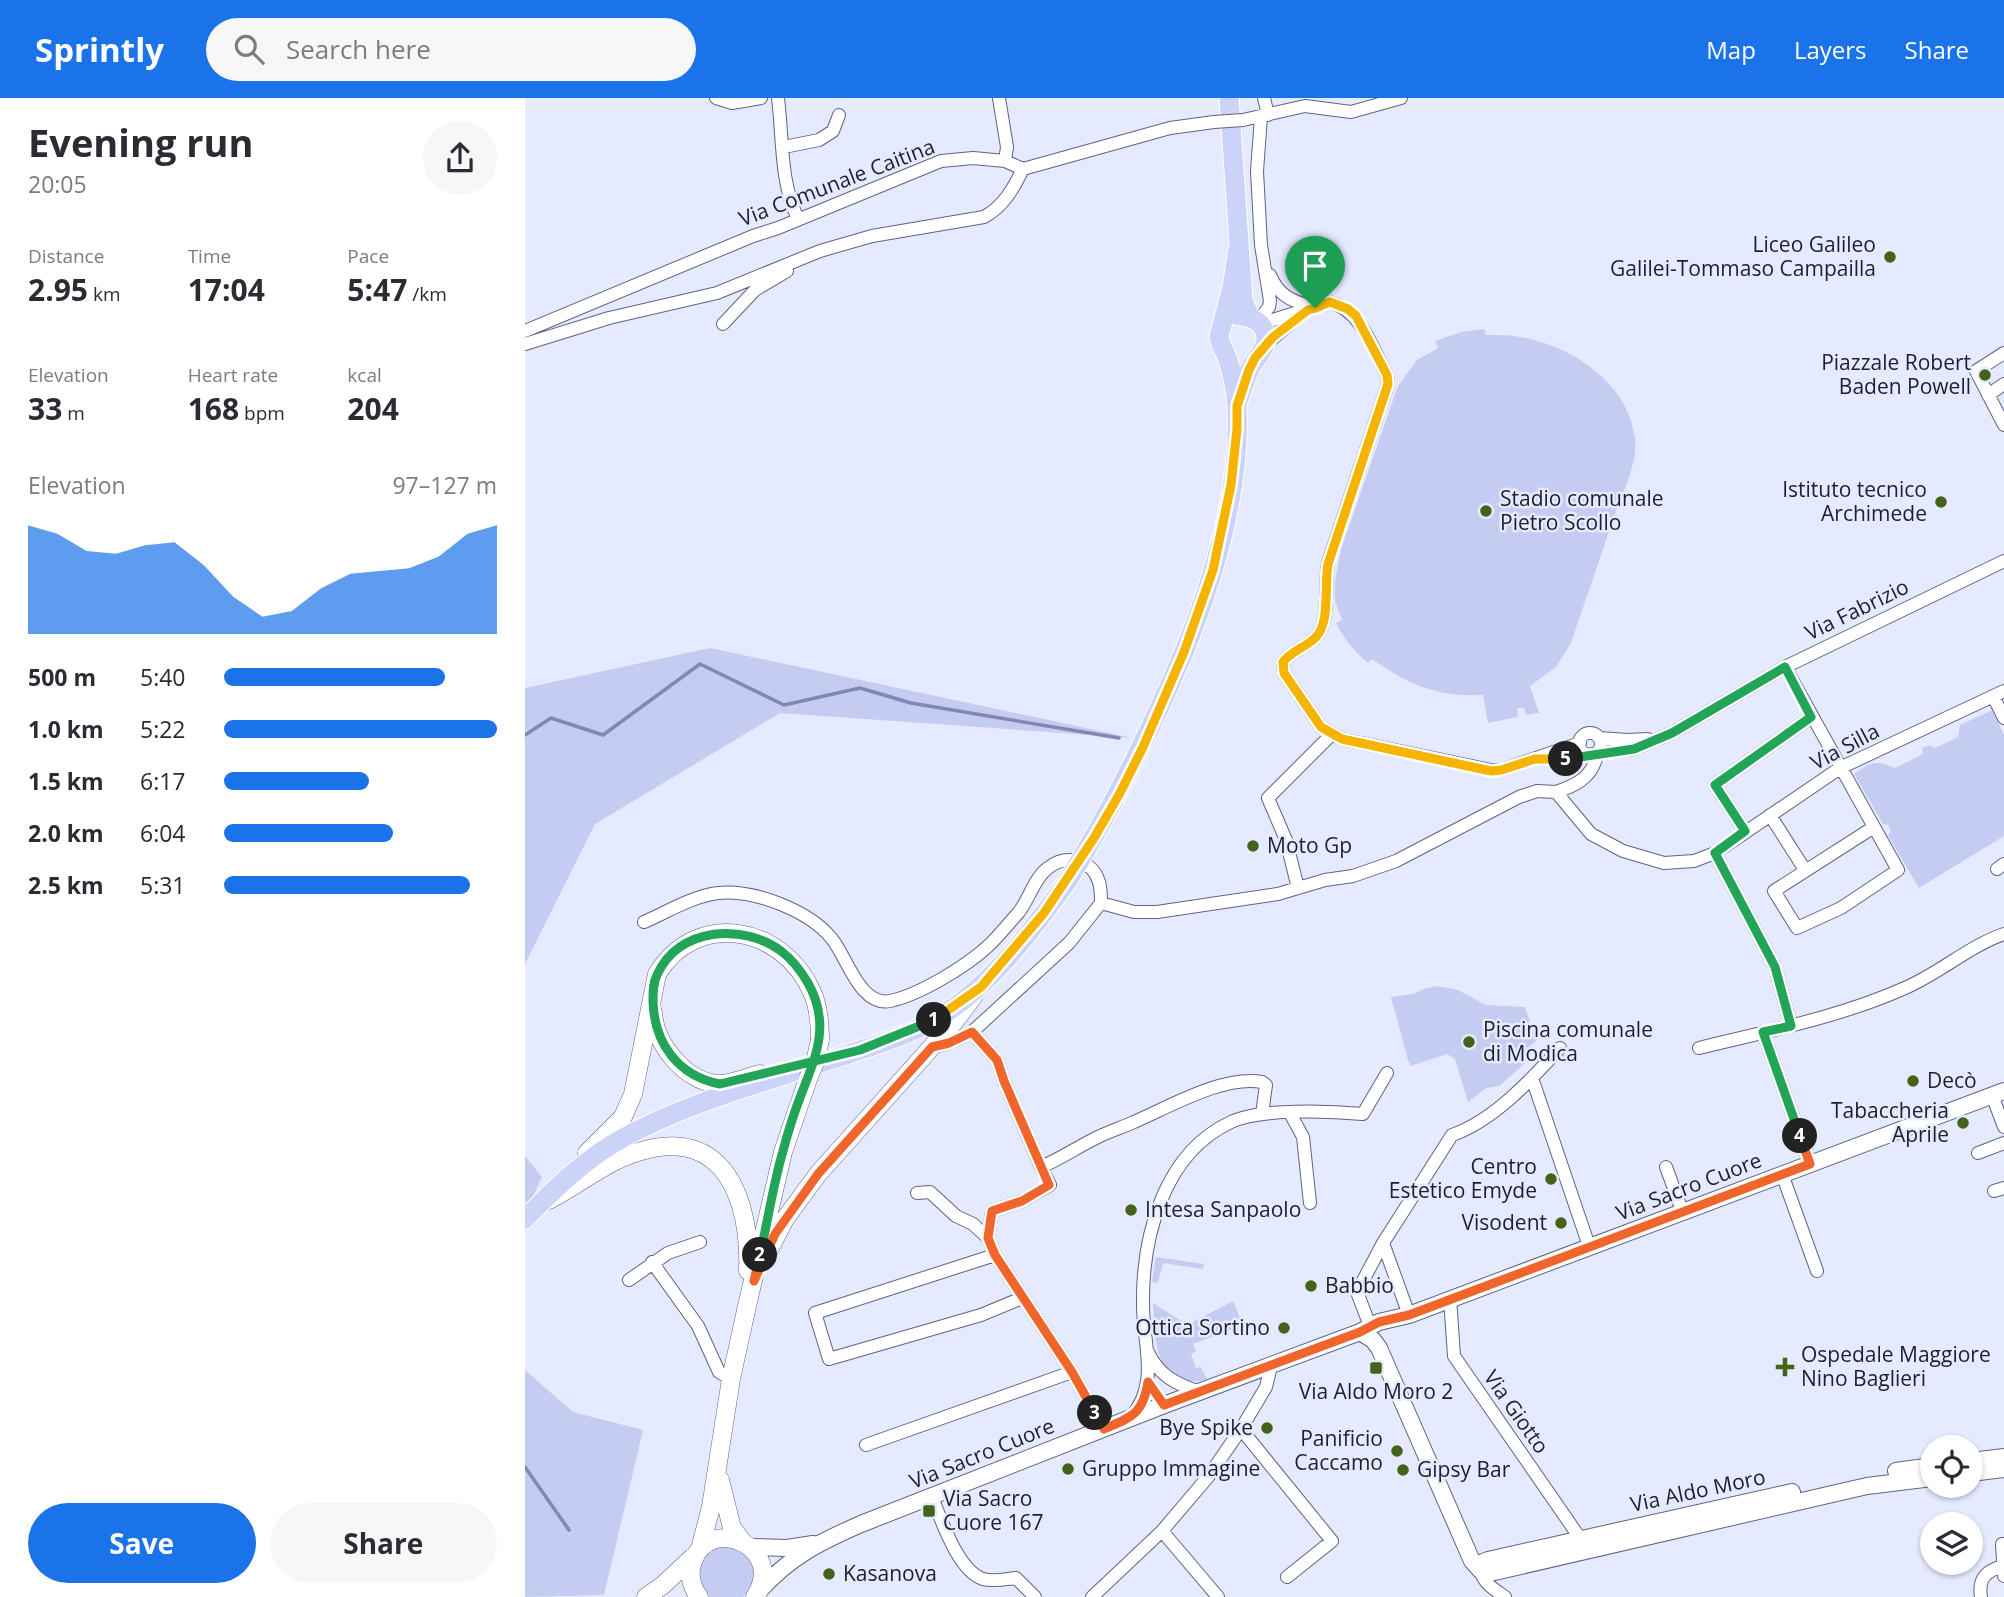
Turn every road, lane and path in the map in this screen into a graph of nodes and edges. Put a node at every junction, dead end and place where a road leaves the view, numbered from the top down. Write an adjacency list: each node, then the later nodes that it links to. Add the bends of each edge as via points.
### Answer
1 (716, 98): 2 (street, via 732,103)
2 (761, 98)
3 (779, 98): 10 (street)
4 (999, 98): 11 (street)
5 (1229, 98): 14 (main road)
6 (1264, 98): 9 (street)
7 (1401, 98): 9 (street, via 1351,113 1305,106)
8 (839, 115): 10 (street, via 832,131 819,140)
9 (1265, 116): 12 (street, bridge, via 1170,128); 15 (street, via 1257,172)
10 (784, 146): 13 (street, via 789,202)
11 (1005, 161): 12 (street, Via Comunale Caitina); 13 (street, Via Comunale Caitina, via 941,161)
12 (1023, 169): 16 (street, via 1004,201 984,217 872,236)
13 (798, 219): 21 (street, Via Comunale Caitina)
14 (1238, 249): 18 (main road, via 1243,300); 20 (main road)
15 (1262, 253): 17 (street, via 1282,295); 18 (street, via 1270,301)
16 (795, 263): 19 (street, via 784,275 755,290); 21 (street, via 717,293)
17 (1311, 309): 18 (street); 22 (street); 34 (street, via 1330,302 1356,316 1388,384 1328,564 1325,624 1314,640 1283,662 1284,673)
18 (1256, 321): 20 (main road, via 1236,316); 22 (main road, via 1265,332)
19 (723, 324)
20 (1221, 329): 24 (main road, via 1219,343)
21 (527, 337)
22 (1260, 352): 24 (main road, via 1240,362); 27 (main road)
23 (2004, 353): 26 (street, via 1976,372)
24 (1227, 356): 27 (main road)
25 (2004, 384): 26 (street)
26 (1988, 395): 28 (street)
27 (1237, 406): 50 (main road, bridge, via 1231,485 1209,582 1143,747 1066,882)
28 (2002, 417)
29 (2004, 561): 30 (street, Via Fabrizio)
30 (1785, 667): 32 (street); 36 (street, Via Fabrizio)
31 (1998, 694): 33 (street); 38 (street, Via Silla)
32 (1811, 717): 38 (street); 42 (street, via 1715,785)
33 (2004, 718)
34 (1331, 735): 37 (street, via 1491,771); 45 (street, via 1268,798 1286,840)
35 (1599, 738): 36 (street); 37 (street, via 1601,748); 37 (street, via 1593,734 1582,737)
36 (1656, 738): 37 (street, Via Fabrizio, via 1634,749)
37 (1589, 751): 39 (street, via 1596,760 1583,779)
38 (1840, 768): 40 (street, Via Silla); 41 (street)
39 (1556, 792): 43 (street, via 1591,834 1623,851 1664,863 1694,861); 45 (street, via 1537,791 1519,797 1396,860 1353,876)
40 (1770, 815): 42 (street, Via Silla); 44 (street)
41 (1874, 827): 44 (street); 44 (street, via 1898,870 1841,908 1797,928 1774,891)
42 (1745, 831): 43 (street, Via Silla)
43 (1715, 853): 51 (street, via 1775,967)
44 (1805, 870)
45 (1298, 888): 46 (street, via 1157,912 1134,912)
46 (1101, 903): 47 (street, via 1100,882 1091,866 1062,861 1046,869 1020,910 988,947 926,987 888,1002 873,998 858,984 833,940 814,921 788,907 745,894 718,893); 52 (street, via 1069,943)
47 (644, 922)
48 (2004, 934): 51 (street, via 1909,987)
49 (653, 987): 57 (main road, via 653,1019 665,1047 686,1069 710,1082 720,1084); 72 (main road, via 633,1094 623,1117); 83 (main road, bridge, via 666,960 693,940 707,934 736,933 764,941 793,962 817,1005 820,1040 815,1062 782,1152)
50 (981, 987): 54 (main road); 57 (main road, via 934,1020)
51 (1791, 1026): 53 (street)
52 (972, 1032): 54 (street); 67 (street, via 997,1060)
53 (1763, 1032): 56 (street); 66 (street)
54 (932, 1047): 83 (main road, via 818,1174 775,1234)
55 (1560, 1048): 59 (street)
56 (1699, 1048)
57 (860, 1050): 72 (main road, via 651,1124 603,1150)
58 (1387, 1073): 61 (street, via 1363,1114)
59 (1532, 1078): 77 (street, via 1472,1128 1452,1135); 78 (street)
60 (1998, 1093): 63 (street); 66 (street, Via Sacro Cuore)
61 (1290, 1113): 62 (street); 71 (street, via 1303,1137)
62 (1262, 1114): 67 (street, via 1266,1085 1257,1081 1229,1084 1162,1108); 91 (street, via 1232,1121 1212,1133 1179,1165 1167,1186 1151,1231 1144,1274)
63 (2004, 1126)
64 (2004, 1143): 65 (street)
65 (1977, 1153)
66 (1810, 1164): 69 (street, Via Sacro Cuore)
67 (1041, 1167): 75 (street, via 1049,1185 992,1211)
68 (1666, 1167): 73 (street)
69 (1782, 1174): 73 (street, Via Sacro Cuore); 81 (street)
70 (918, 1194): 75 (street, via 930,1192)
71 (1310, 1203)
72 (539, 1204): 74 (main road); 86 (main road, via 603,1166 639,1151 672,1147 703,1155 725,1172 744,1209 749,1253)
73 (1683, 1213): 78 (street, Via Sacro Cuore)
74 (525, 1219)
75 (988, 1238): 79 (street)
76 (699, 1242): 80 (street)
77 (1383, 1243): 87 (street); 89 (street, via 1357,1292)
78 (1589, 1246): 85 (street, Via Sacro Cuore)
79 (995, 1255): 84 (street); 84 (street, via 815,1313 829,1359 981,1315)
80 (652, 1262): 82 (street); 95 (street, via 698,1326 719,1372)
81 (1817, 1271)
82 (629, 1280)
83 (754, 1281): 86 (main road)
84 (1022, 1298): 93 (street)
85 (1450, 1298): 87 (street, Via Sacro Cuore); 113 (street, Via Giotto, via 1454,1356)
86 (747, 1307): 95 (main road)
87 (1409, 1315): 88 (street, Via Sacro Cuore)
88 (1389, 1320): 89 (street, Via Sacro Cuore); 90 (street)
89 (1365, 1329): 90 (street); 92 (street, Via Sacro Cuore)
90 (1379, 1348): 119 (street, via 1472,1561)
91 (1146, 1349): 94 (street); 96 (street)
92 (1271, 1366): 97 (street, Via Sacro Cuore); 101 (street, via 1266,1387)
93 (1072, 1372): 100 (street); 102 (street)
94 (1165, 1377): 97 (street); 98 (street)
95 (731, 1379): 105 (main road)
96 (1148, 1382): 98 (street); 99 (street, via 1143,1402)
97 (1200, 1392): 98 (street, Via Sacro Cuore)
98 (1167, 1404): 99 (street, Via Sacro Cuore)
99 (1131, 1418): 100 (street, Via Sacro Cuore)
100 (1104, 1429): 110 (street, Via Sacro Cuore)
101 (1241, 1429): 112 (street); 121 (street, via 1332,1541)
102 (866, 1445)
103 (2004, 1457): 104 (street)
104 (1983, 1460)
105 (717, 1464): 114 (main road, via 731,1528); 117 (main road)
106 (1920, 1468): 111 (street, Via Aldo Moro, via 1863,1475)
107 (2004, 1469): 108 (street)
108 (1983, 1472)
109 (1920, 1479): 111 (street, Via Aldo Moro)
110 (932, 1497): 115 (street, Via Sacro Cuore); 127 (street, via 953,1551 978,1577 1016,1578)
111 (1669, 1525): 113 (street, Via Aldo Moro); 119 (street, Via Aldo Moro)
112 (1162, 1531): 122 (street); 128 (street)
113 (1580, 1538): 119 (street, Via Aldo Moro, via 1488,1560 1483,1562)
114 (746, 1544): 115 (street, via 787,1548); 117 (main road, via 733,1538 715,1539); 124 (main road, via 761,1562 763,1581)
115 (815, 1544): 124 (street, via 774,1575)
116 (2004, 1544): 118 (street)
117 (698, 1552): 125 (main road); 126 (main road, via 691,1580)
118 (2003, 1566): 120 (street); 129 (street, via 1983,1577)
119 (1487, 1572): 123 (street, via 1482,1577)
120 (2004, 1576)
121 (1287, 1577)
122 (1102, 1594)
123 (1501, 1594)
124 (757, 1595)
125 (646, 1597)
126 (699, 1597)
127 (1035, 1597)
128 (1218, 1597)
129 (1982, 1597)

